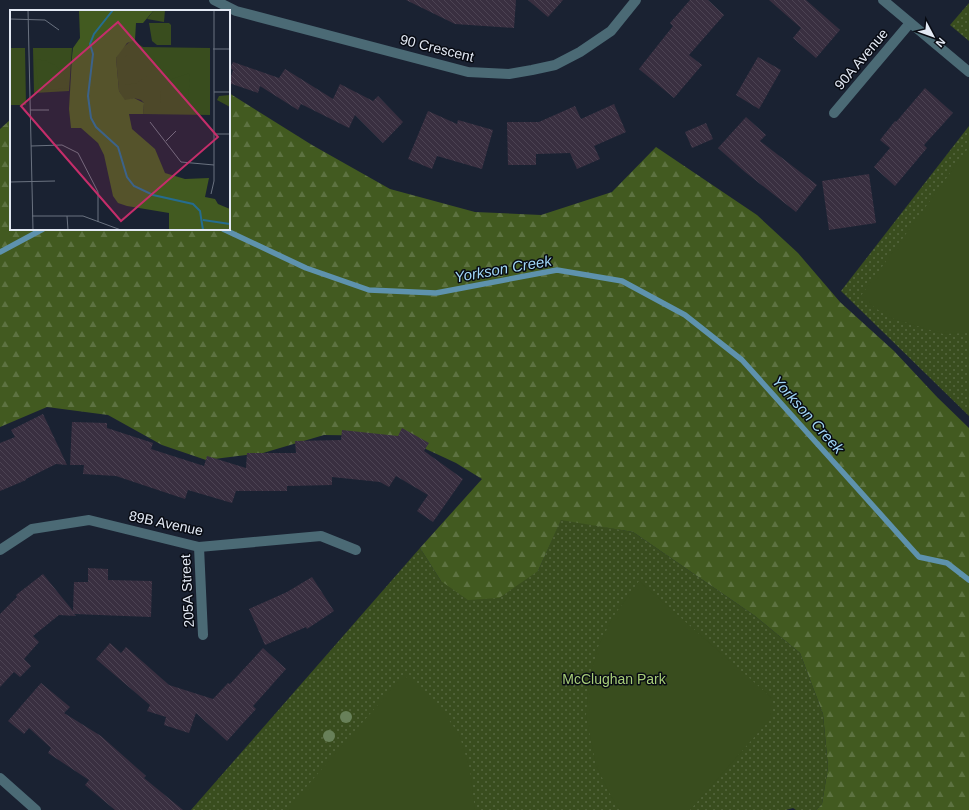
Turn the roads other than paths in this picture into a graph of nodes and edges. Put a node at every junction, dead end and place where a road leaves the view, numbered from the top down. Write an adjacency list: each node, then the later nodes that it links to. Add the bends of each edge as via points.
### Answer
1 (214, 0): 2 (street, 90 Crescent, via 236,10 468,72 509,74 556,65 580,52 611,31)
2 (636, 0)
3 (883, 0): 4 (street)
4 (910, 22): 5 (street); 6 (street, 90A Avenue)
5 (969, 72)
6 (834, 113)
7 (199, 547): 8 (street, 89B Avenue, via 89,520 32,529); 9 (street, 89B Avenue, via 321,536); 10 (street, 205A Street)
8 (0, 550)
9 (356, 550)
10 (203, 635)
11 (0, 778): 12 (street)
12 (33, 809)

